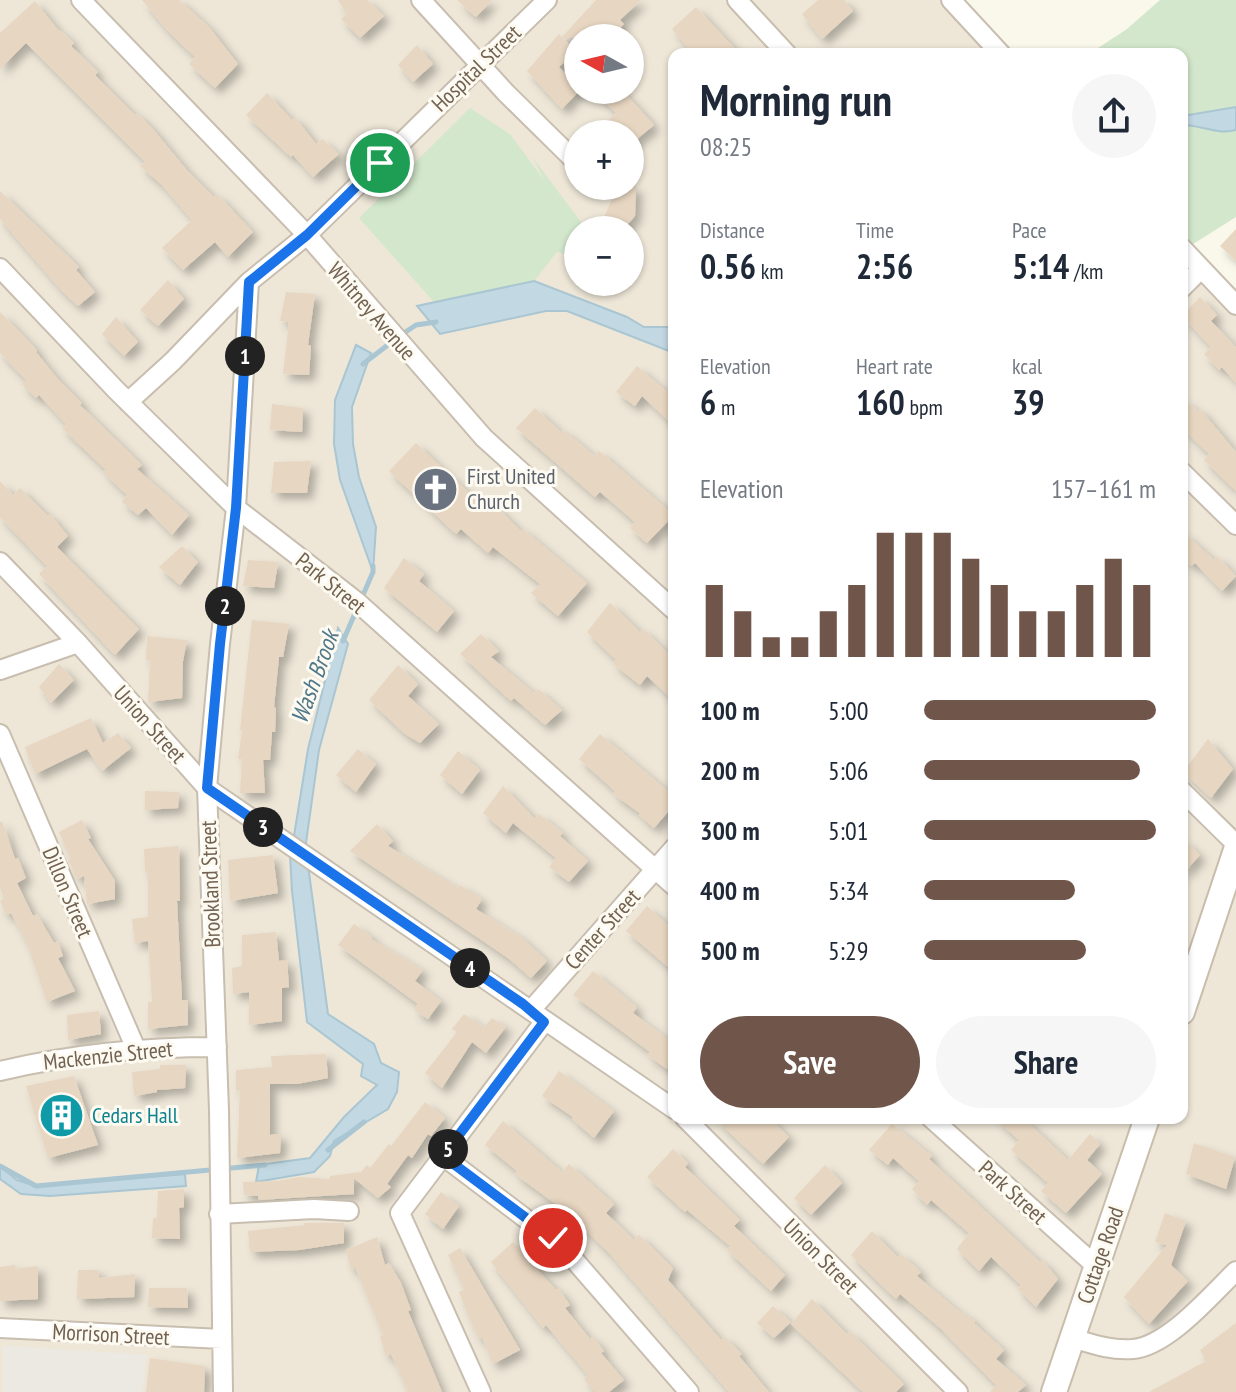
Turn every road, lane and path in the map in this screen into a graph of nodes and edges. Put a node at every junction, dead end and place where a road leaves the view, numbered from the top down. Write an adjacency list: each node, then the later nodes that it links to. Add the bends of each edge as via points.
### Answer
1 (81, 0): 10 (street, Whitney Avenue)
2 (421, 0): 8 (street)
3 (547, 0): 8 (street, Hospital Street)
4 (737, 0): 6 (street)
5 (951, 0): 7 (street)
6 (781, 48)
7 (995, 48)
8 (479, 64): 9 (street); 10 (street, Hospital Street)
9 (564, 150)
10 (307, 235): 14 (street, Hospital Street); 22 (street, Whitney Avenue, via 484,438)
11 (1188, 255): 13 (street)
12 (0, 268): 17 (street, Park Street)
13 (1201, 269): 15 (street); 16 (street)
14 (249, 282): 17 (street, Hospital Street); 19 (street, Brookland Street)
15 (1188, 282)
16 (1236, 305)
17 (128, 402): 19 (street, Park Street)
18 (1188, 478): 20 (street)
19 (236, 508): 26 (street, Brookland Street); 31 (street, Park Street, via 356,601)
20 (1236, 525)
21 (0, 562): 23 (street, Union Street)
22 (668, 605)
23 (78, 643): 24 (street); 26 (street, Union Street)
24 (0, 670)
25 (0, 734): 36 (street, Dillon Street)
26 (207, 788): 34 (street, Union Street); 35 (street, Brookland Street)
27 (1188, 797): 28 (street)
28 (1236, 844)
29 (1236, 850): 33 (main road)
30 (668, 855): 31 (street, Center Street)
31 (655, 870): 32 (street, Park Street); 34 (street, Center Street)
32 (668, 881)
33 (1188, 994)
34 (538, 1016): 38 (street, Union Street); 42 (street, Center Street)
35 (217, 1047): 36 (street, Mackenzie Street); 44 (street, Brookland Street)
36 (136, 1049): 37 (street, Mackenzie Street)
37 (0, 1071)
38 (668, 1105)
39 (691, 1124): 53 (street, Union Street)
40 (938, 1124): 45 (street, Park Street)
41 (1145, 1124): 45 (main road, Cottage Road)
42 (443, 1156): 51 (street, Center Street, via 400,1213); 52 (street, via 553,1238)
43 (349, 1211): 44 (street)
44 (219, 1214): 49 (street, Brookland Street)
45 (1096, 1266): 48 (main road, Cottage Road)
46 (1236, 1271): 48 (street, via 1152,1344 1117,1349)
47 (0, 1328): 49 (street, Morrison Street)
48 (1072, 1338): 54 (main road, Cottage Road)
49 (222, 1339): 50 (street, Brookland Street)
50 (223, 1392)
51 (481, 1392)
52 (689, 1392)
53 (958, 1392)
54 (1054, 1392)

